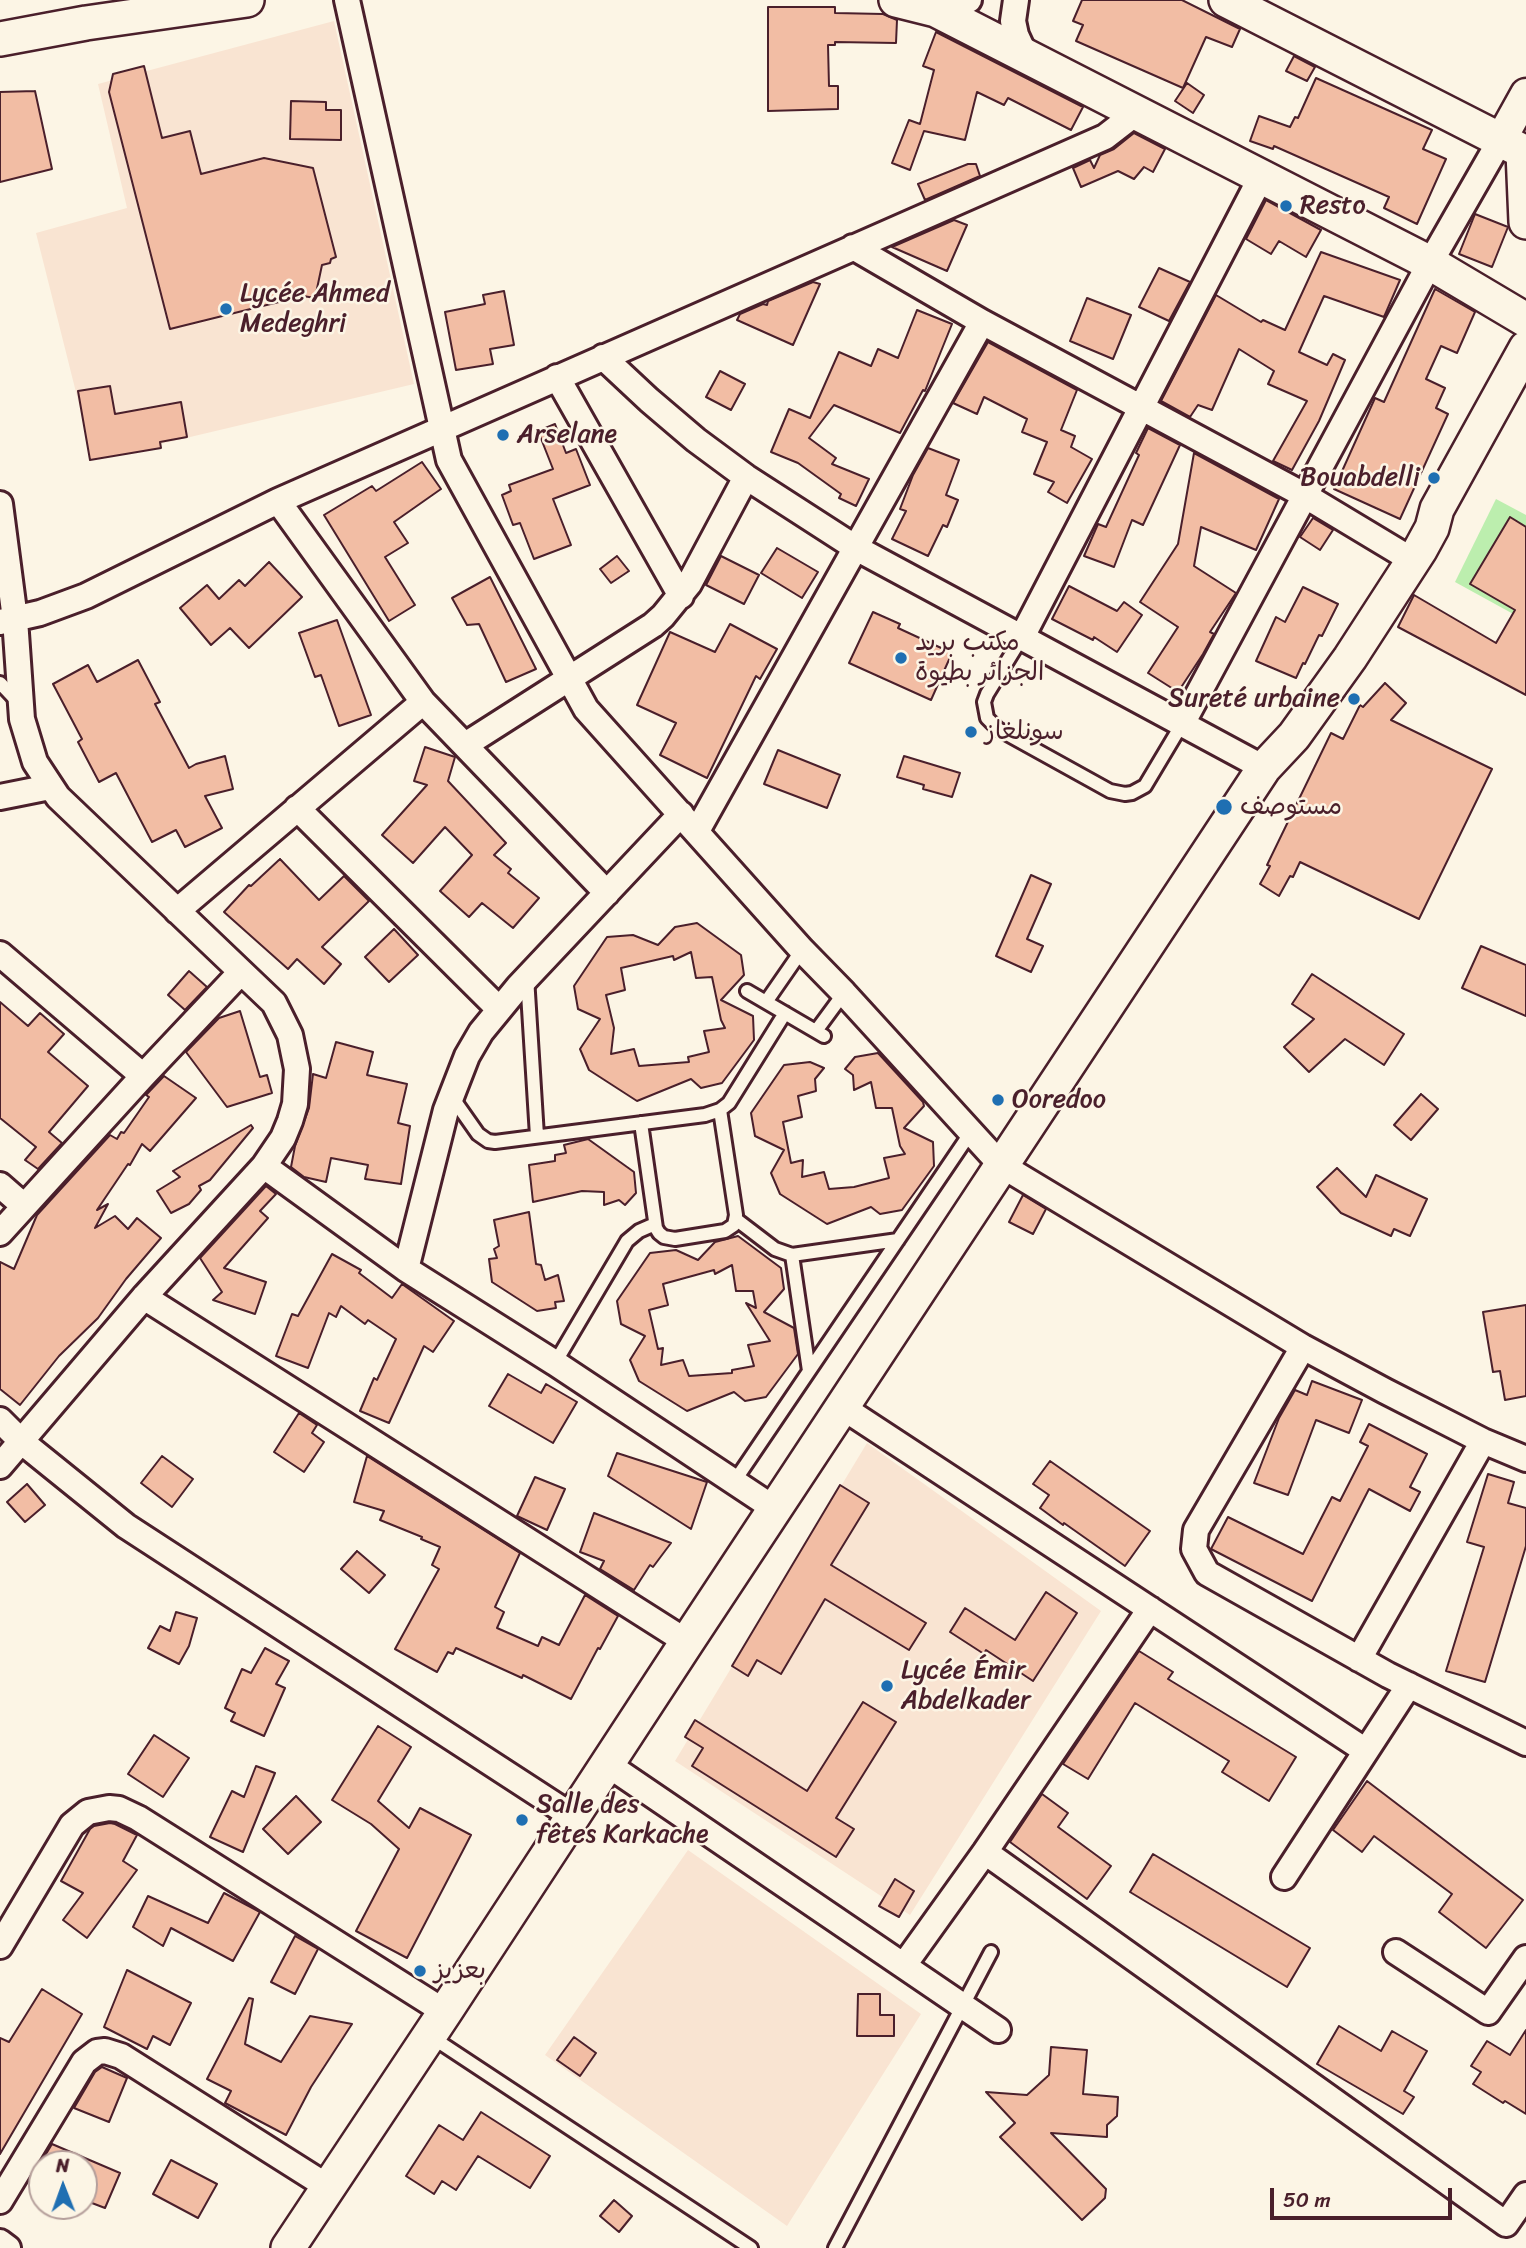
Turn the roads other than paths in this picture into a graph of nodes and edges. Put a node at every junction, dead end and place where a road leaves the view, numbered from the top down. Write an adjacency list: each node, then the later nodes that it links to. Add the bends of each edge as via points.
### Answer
1 (247, 0): 7 (main road)
2 (347, 0): 22 (street)
3 (969, 0): 6 (street)
4 (1016, 0): 8 (street, via 1016,35)
5 (1226, 0): 11 (main road)
6 (900, 1): 8 (main road, via 936,10)
7 (0, 39)
8 (1031, 58): 10 (main road)
9 (1526, 94): 11 (street)
10 (1136, 113): 12 (main road); 14 (street, via 1105,137)
11 (1517, 148): 13 (main road); 15 (street)
12 (1261, 177): 15 (main road); 21 (street)
13 (1526, 222)
14 (853, 247): 17 (street); 19 (street)
15 (1430, 263): 16 (main road); 24 (street)
16 (1526, 320)
17 (982, 322): 21 (street); 28 (street)
18 (1526, 348): 27 (main road)
19 (604, 357): 20 (street); 23 (street, via 696,440)
20 (557, 377): 22 (street); 30 (street)
21 (1142, 406): 24 (street); 32 (street)
22 (441, 429): 25 (street); 33 (street, via 454,473)
23 (746, 477): 28 (street); 30 (street)
24 (1304, 495): 29 (street); 37 (street)
25 (278, 500): 31 (street, via 64,606); 35 (street)
26 (0, 503): 31 (street)
27 (1437, 509): 29 (main road); 39 (main road, via 1420,550 1350,658)
28 (856, 548): 32 (street); 43 (street)
29 (1402, 554): 39 (main road, via 1281,729)
30 (681, 596): 33 (street, via 653,625)
31 (8, 620): 36 (street)
32 (1022, 637): 37 (street); 37 (lane, via 987,694 987,718 998,729 1110,791 1125,794 1145,786)
33 (570, 678): 38 (street); 43 (street, via 586,709)
34 (0, 683): 36 (lane)
35 (424, 702): 38 (street); 42 (street)
36 (21, 704): 40 (street, via 29,748)
37 (1182, 724): 39 (street)
38 (465, 746): 44 (street)
39 (1268, 764): 61 (main road)
40 (50, 787): 41 (street); 45 (street)
41 (0, 797)
42 (298, 808): 45 (street); 53 (street)
43 (689, 823): 44 (street); 46 (street)
44 (607, 893): 49 (street)
45 (177, 911): 48 (street)
46 (802, 950): 51 (street); 52 (lane)
47 (0, 954): 55 (street)
48 (241, 972): 55 (street); 62 (street, via 274,1003 295,1052 295,1104 283,1138)
49 (527, 977): 53 (street); 60 (lane)
50 (747, 991): 52 (lane)
51 (844, 993): 54 (lane, via 820,1034); 59 (street)
52 (766, 1002): 54 (lane)
53 (499, 1008): 56 (street, via 467,1056)
54 (785, 1013): 57 (lane, via 736,1093)
55 (143, 1076): 64 (street)
56 (451, 1095): 60 (lane, via 483,1138 495,1142); 70 (street)
57 (720, 1110): 58 (lane); 65 (lane)
58 (641, 1123): 60 (lane); 66 (lane)
59 (971, 1132): 61 (street); 68 (lane)
60 (537, 1136)
61 (1001, 1165): 72 (street); 75 (main road)
62 (264, 1166): 70 (street); 71 (street)
63 (0, 1185): 64 (street)
64 (24, 1206): 67 (street)
65 (737, 1220): 66 (lane, via 725,1231 675,1239 664,1237); 69 (lane, via 775,1249)
66 (655, 1224): 73 (lane, via 627,1241)
67 (0, 1233)
68 (898, 1240): 69 (lane); 74 (lane)
69 (792, 1255): 74 (lane)
70 (406, 1269): 73 (street)
71 (144, 1297): 77 (street); 84 (street)
72 (1304, 1346): 78 (street); 85 (street, via 1196,1530 1194,1549 1206,1573)
73 (555, 1363): 81 (street)
74 (808, 1371): 81 (lane)
75 (842, 1407): 82 (main road); 83 (street)
76 (0, 1420): 77 (street)
77 (22, 1441): 80 (street); 90 (street, via 126,1526)
78 (1483, 1441): 79 (street); 85 (street)
79 (1526, 1459)
80 (0, 1466)
81 (734, 1482): 82 (street)
82 (775, 1509): 84 (main road)
83 (1150, 1609): 88 (street); 91 (street)
84 (687, 1642): 89 (main road)
85 (1359, 1659): 86 (street)
86 (1409, 1685): 87 (street); 88 (street)
87 (1526, 1743)
88 (1366, 1751): 92 (street)
89 (607, 1764): 90 (main road); 97 (street)
90 (572, 1816): 99 (main road)
91 (985, 1852): 97 (street); 102 (street, via 1506,2224)
92 (1284, 1877)
93 (0, 1946): 99 (street, via 72,1825 98,1809 119,1809)
94 (991, 1952): 98 (lane)
95 (1396, 1952): 96 (street, via 1488,2011)
96 (1526, 1958)
97 (904, 1965): 98 (street)
98 (962, 2005): 100 (street); 108 (lane)
99 (437, 2024): 101 (main road); 107 (lane)
100 (998, 2030)
101 (328, 2187): 103 (street, via 121,2056 106,2051 84,2062); 106 (main road)
102 (1526, 2195)
103 (0, 2201)
104 (0, 2242): 105 (street)
105 (8, 2248)
106 (288, 2248)
107 (751, 2248)
108 (835, 2248)

